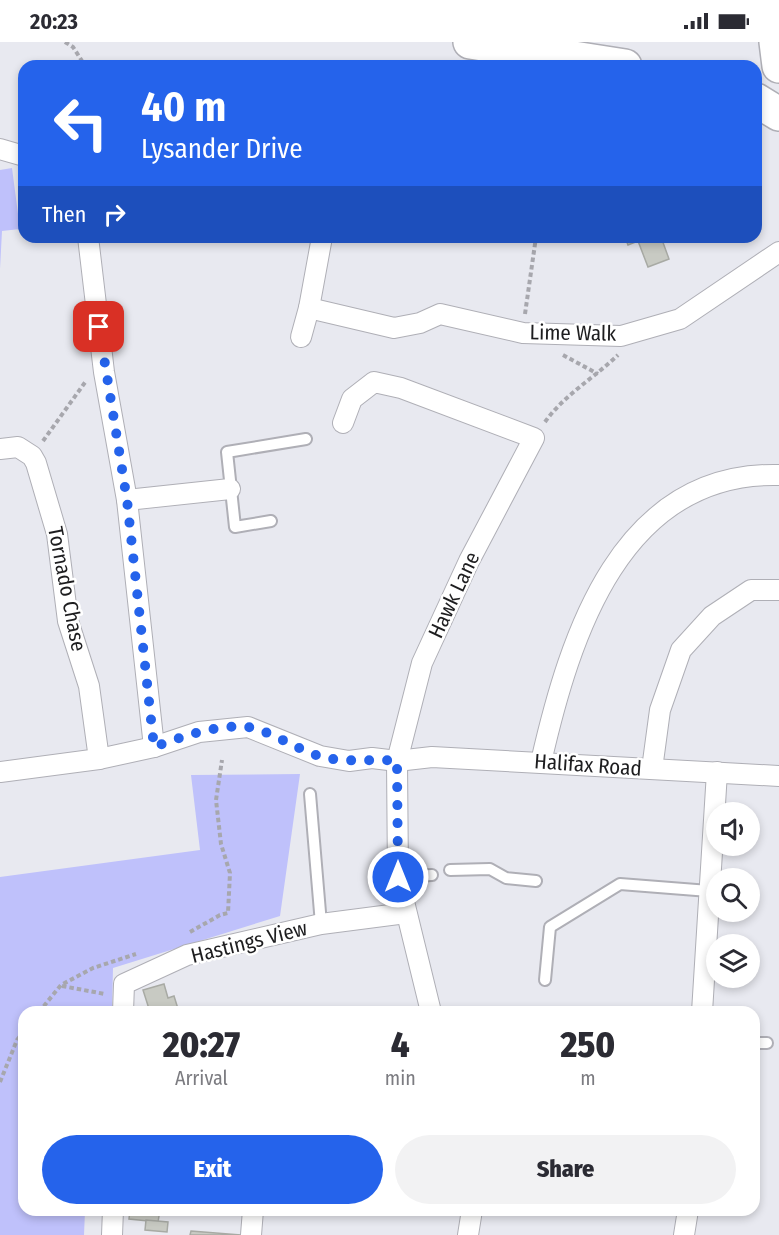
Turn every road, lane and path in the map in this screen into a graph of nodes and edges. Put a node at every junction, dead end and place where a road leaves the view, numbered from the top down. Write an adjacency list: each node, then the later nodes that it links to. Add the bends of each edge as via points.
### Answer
1 (65, 42): 4 (path)
2 (470, 42): 5 (highway)
3 (777, 42): 6 (highway)
4 (81, 60)
5 (586, 60)
6 (779, 66)
7 (762, 104): 8 (highway)
8 (779, 114)
9 (0, 149): 10 (street)
10 (18, 154)
11 (89, 243): 27 (street, via 104,372)
12 (321, 243): 15 (street)
13 (535, 243): 16 (path)
14 (779, 252): 15 (street, Lime Walk, via 680,319 621,336 523,333 440,314 394,328)
15 (309, 308): 17 (street)
16 (524, 320)
17 (301, 338)
18 (620, 352): 21 (path, via 558,404)
19 (91, 374): 24 (path)
20 (343, 423): 21 (street, via 352,399 374,382 401,388)
21 (534, 438): 33 (street, Hawk Lane, via 469,561 422,663)
22 (306, 439): 26 (lane, via 227,453)
23 (0, 449): 24 (street, via 18,447)
24 (32, 456): 31 (street, Tornado Chase, via 57,534 68,621 89,686)
25 (779, 475): 34 (street, via 753,474 697,489 655,515 608,571 573,645)
26 (230, 489): 27 (street); 28 (lane, via 235,527)
27 (127, 500): 30 (street)
28 (272, 521)
29 (779, 590): 35 (street, via 751,590 712,616 681,650 660,710)
30 (154, 747): 31 (street, Halifax Road); 33 (street, Halifax Road, via 199,732 248,727 320,756 349,761)
31 (99, 759): 36 (street, Halifax Road)
32 (222, 760): 49 (path, via 216,800 221,844 230,873 228,913)
33 (397, 761): 34 (street, Halifax Road, via 432,757); 43 (street, Hawk Lane)
34 (541, 762): 35 (street, Halifax Road)
35 (652, 770): 37 (street, Halifax Road)
36 (0, 772)
37 (717, 772): 38 (street, Halifax Road); 40 (street)
38 (779, 776)
39 (310, 794): 48 (lane)
40 (711, 868)
41 (450, 870): 44 (lane, via 490,869 506,879)
42 (432, 875): 43 (lane)
43 (398, 877): 46 (street, Hawk Lane)
44 (536, 881)
45 (706, 891): 51 (lane, via 620,884 550,927)
46 (406, 913): 48 (street, Hastings View); 55 (street, Hawk Lane)
47 (708, 922): 56 (street)
48 (321, 924): 53 (street, Hastings View, via 187,955 124,984)
49 (180, 937)
50 (142, 953): 52 (path, via 93,968)
51 (545, 980)
52 (61, 986): 53 (path); 54 (path)
53 (123, 1005)
54 (44, 1006)
55 (429, 1006)
56 (702, 1006)
57 (18, 1039): 60 (path)
58 (760, 1043): 59 (lane)
59 (768, 1043)
60 (0, 1082)
61 (113, 1216): 65 (street)
62 (253, 1216): 66 (street)
63 (471, 1216): 67 (street)
64 (687, 1216): 68 (street)
65 (112, 1235)
66 (251, 1235)
67 (468, 1235)
68 (684, 1235)

